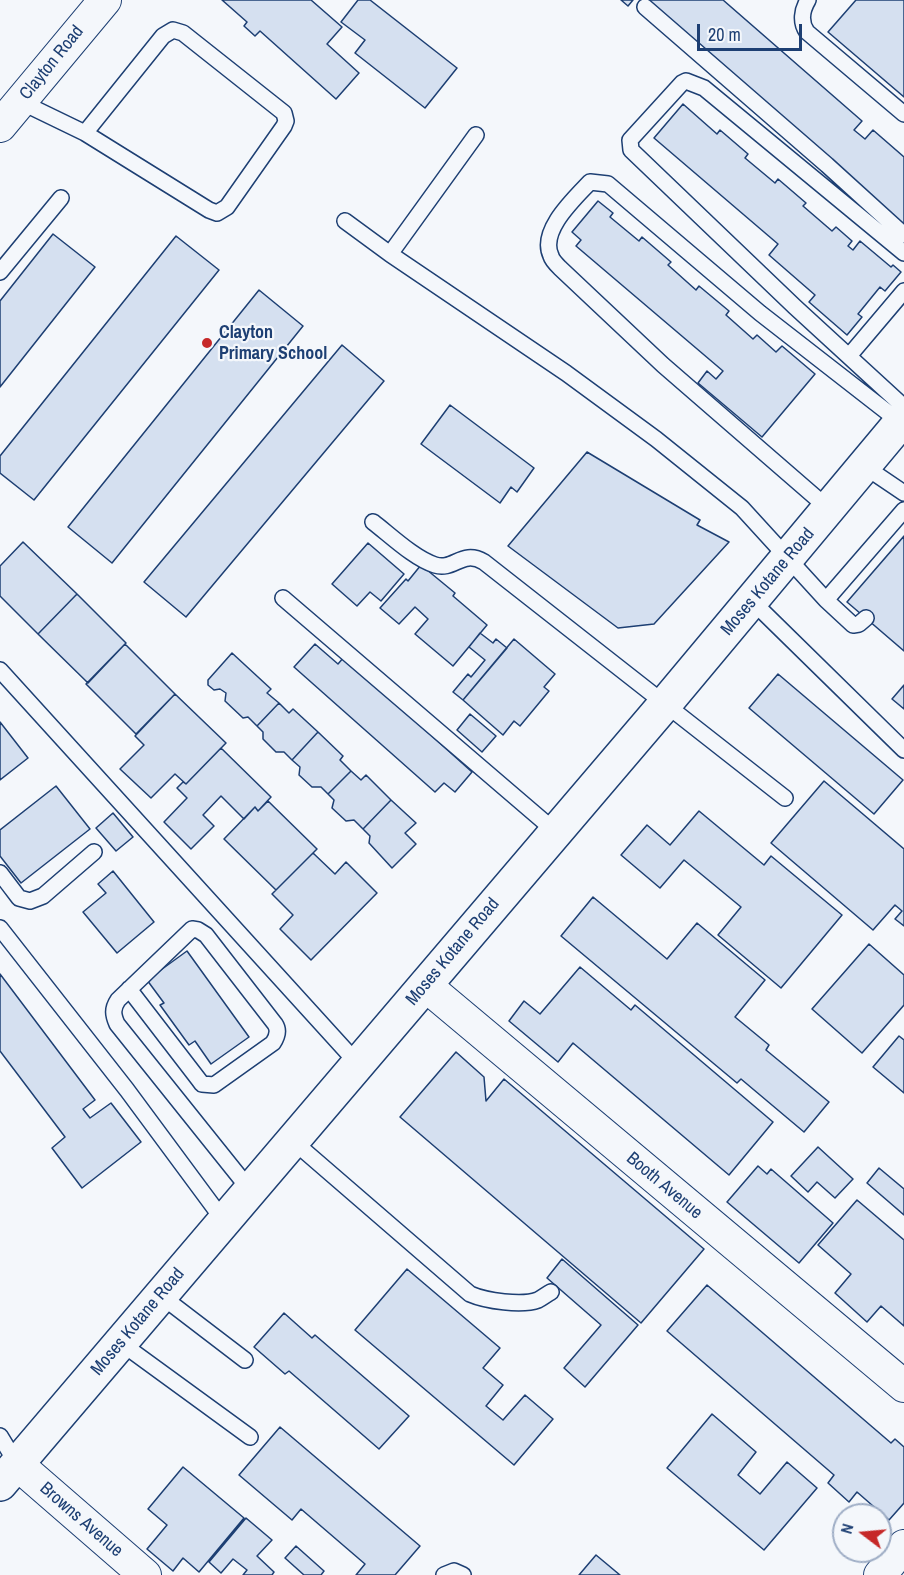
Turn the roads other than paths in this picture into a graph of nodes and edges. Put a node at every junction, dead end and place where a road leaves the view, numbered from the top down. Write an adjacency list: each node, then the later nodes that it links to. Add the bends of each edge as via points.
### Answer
1 (808, 0): 5 (lane, via 802,26 807,32)
2 (95, 4): 4 (street, Clayton Road)
3 (645, 7): 11 (lane)
4 (21, 102): 6 (street, Clayton Road); 7 (lane)
5 (904, 114)
6 (0, 126)
7 (85, 133): 7 (lane, via 217,213 227,207 284,126 285,117 183,33 173,30 163,36)
8 (476, 135): 13 (lane)
9 (61, 198): 14 (lane)
10 (345, 221): 13 (lane)
11 (904, 235)
12 (904, 253): 16 (lane, via 692,82 682,83 630,140 632,150)
13 (390, 254): 23 (lane, via 656,439 742,508)
14 (0, 272)
15 (904, 291): 16 (lane)
16 (849, 356): 17 (lane)
17 (903, 418): 18 (street, Moses Kotane Road); 20 (lane, via 760,313 608,184 590,182 554,223 550,255 560,268 663,365)
18 (864, 466): 19 (lane); 20 (street, Moses Kotane Road)
19 (904, 493)
20 (829, 509): 23 (street, Moses Kotane Road)
21 (904, 510): 25 (lane)
22 (373, 522): 29 (lane, via 435,565 447,566 470,557 484,562)
23 (788, 558): 25 (lane); 26 (street, Moses Kotane Road)
24 (283, 598): 32 (lane)
25 (826, 600): 27 (lane, via 853,625)
26 (752, 601): 29 (street, Moses Kotane Road); 30 (lane)
27 (866, 618)
28 (0, 670): 38 (lane)
29 (665, 704): 31 (lane); 32 (street, Moses Kotane Road)
30 (904, 750)
31 (784, 798)
32 (556, 832): 36 (street, Moses Kotane Road)
33 (94, 852): 34 (lane, via 43,896 30,901 19,898)
34 (0, 873)
35 (0, 928): 41 (lane)
36 (425, 985): 38 (street, Moses Kotane Road); 46 (street, Booth Avenue)
37 (129, 989): 37 (lane, via 192,929 198,930 207,934 275,1024 276,1038 214,1085 202,1083); 40 (lane, via 114,1006 117,1024)
38 (358, 1064): 39 (street, Moses Kotane Road)
39 (293, 1141): 40 (street, Moses Kotane Road); 42 (lane, via 470,1294 482,1300 527,1302)
40 (250, 1191): 41 (street, Moses Kotane Road)
41 (224, 1221): 43 (street, Moses Kotane Road)
42 (551, 1292)
43 (160, 1295): 44 (street, Moses Kotane Road); 45 (lane)
44 (121, 1342): 48 (lane); 49 (street, Moses Kotane Road)
45 (245, 1360)
46 (904, 1386)
47 (0, 1436): 49 (lane)
48 (250, 1437)
49 (8, 1474): 51 (street, Browns Avenue)
50 (904, 1546): 54 (street)
51 (145, 1575)
52 (444, 1575): 53 (lane, via 454,1571)
53 (463, 1575)
54 (880, 1575)

